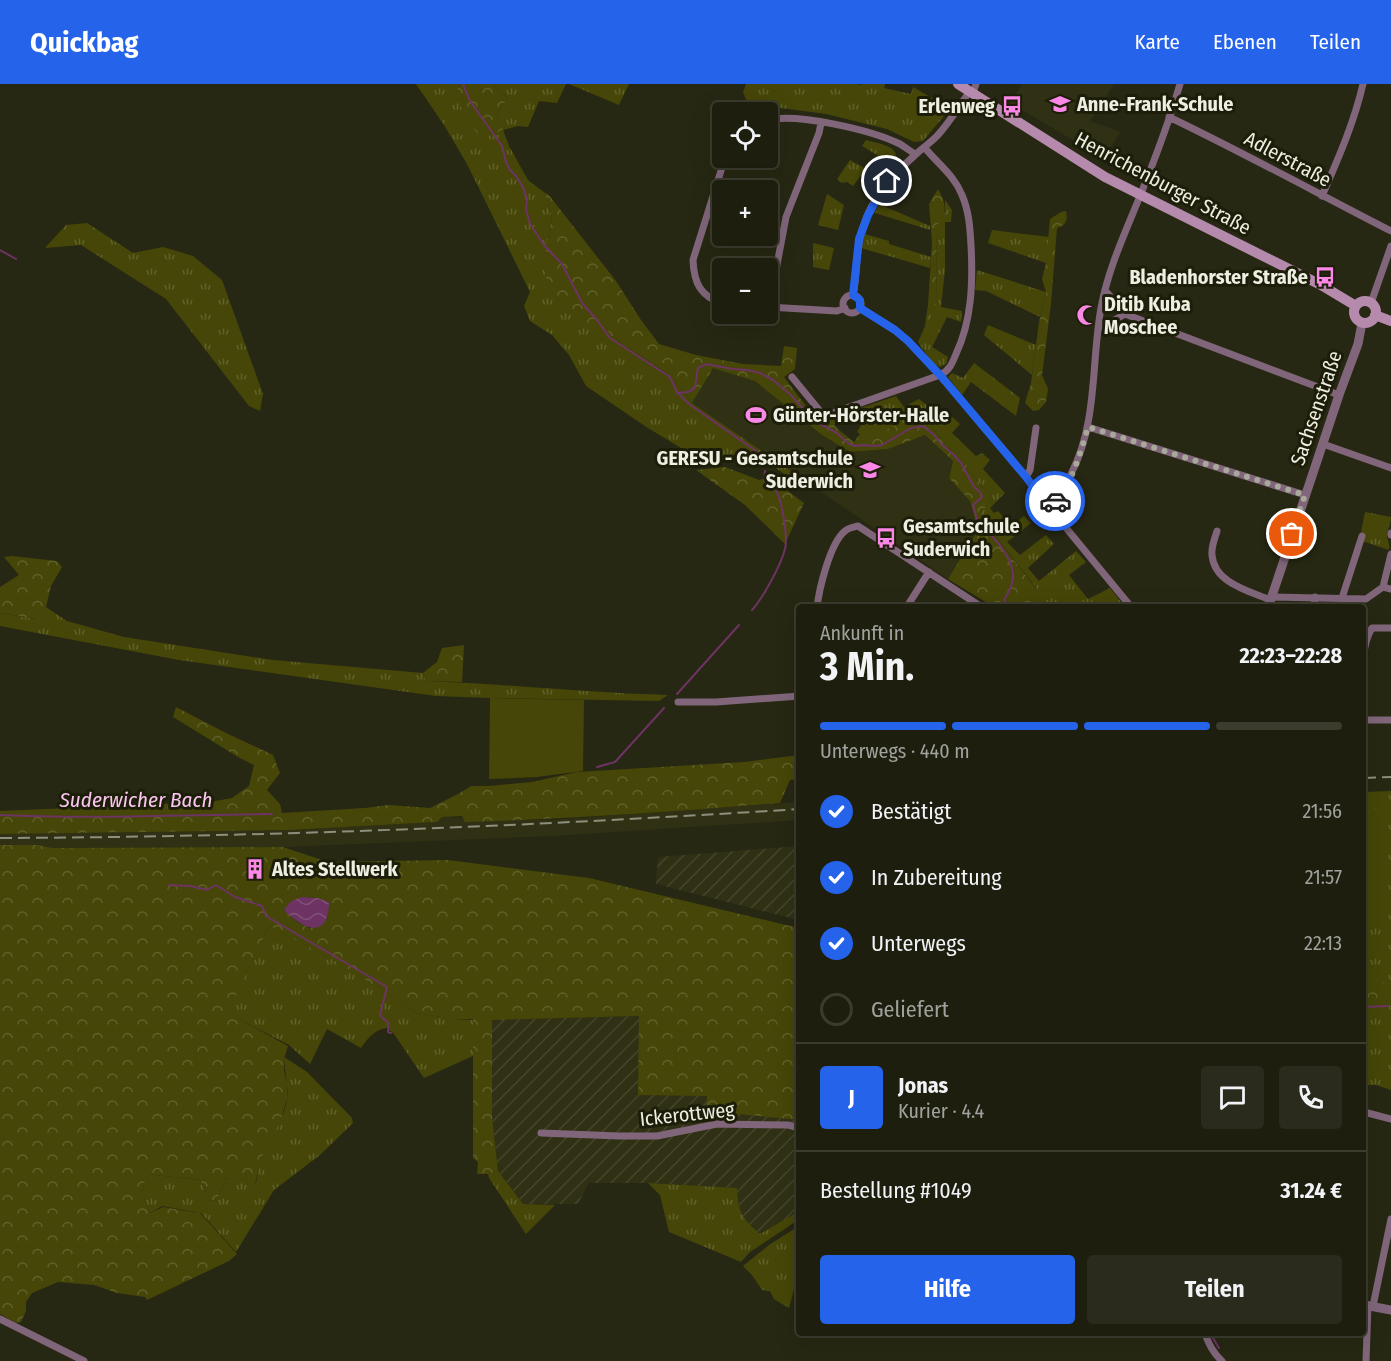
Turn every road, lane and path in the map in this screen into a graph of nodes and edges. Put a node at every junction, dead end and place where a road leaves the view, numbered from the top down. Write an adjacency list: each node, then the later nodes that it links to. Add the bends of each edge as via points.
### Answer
1 (958, 84): 4 (main road, Henrichenburger Straße)
2 (1180, 84): 5 (street)
3 (1363, 84): 12 (street)
4 (973, 89): 8 (street); 11 (main road, Henrichenburger Straße, via 1105,177)
5 (1169, 117): 11 (street); 12 (street, Adlerstraße)
6 (778, 118): 7 (street)
7 (821, 123): 9 (street, via 882,138); 15 (street, via 786,217)
8 (925, 148): 9 (street); 29 (street, via 953,177 963,196 970,235 972,283 967,324 951,367)
9 (915, 154): 17 (street, via 887,181 868,215 859,239)
10 (721, 168): 18 (street, via 693,260 700,290)
11 (1140, 195): 16 (street); 20 (main road, Henrichenburger Straße)
12 (1322, 196): 13 (street, Adlerstraße)
13 (1391, 231)
14 (1391, 246): 19 (street)
15 (778, 259)
16 (1105, 290): 24 (street); 28 (street)
17 (853, 295): 22 (street, via 846,298); 23 (street, via 860,300)
18 (712, 298)
19 (1371, 303): 20 (main road, via 1363,301); 25 (main road)
20 (1356, 306): 27 (main road, via 1354,314)
21 (778, 308): 22 (street, via 837,311)
22 (845, 308): 23 (street, via 849,312)
23 (860, 308): 29 (street, via 895,330)
24 (1125, 314): 28 (street); 31 (street)
25 (1375, 315): 26 (main road); 27 (main road)
26 (1391, 321)
27 (1362, 323): 31 (street, Sachsenstraße)
28 (1099, 329): 32 (street)
29 (940, 375): 30 (street, via 824,416); 36 (street)
30 (792, 377)
31 (1339, 395): 34 (street, Sachsenstraße)
32 (1088, 427): 37 (street); 38 (street, via 1065,487)
33 (1036, 428): 36 (street)
34 (1323, 444): 35 (street); 37 (street, Sachsenstraße)
35 (1390, 465)
36 (1026, 477): 38 (street)
37 (1305, 495): 47 (street, Sachsenstraße)
38 (1048, 507): 51 (street)
39 (1217, 531): 47 (street, via 1212,555 1220,574 1230,583)
40 (1362, 536): 46 (street)
41 (1391, 554): 43 (street)
42 (929, 572): 48 (street, via 858,526 838,539); 49 (street); 50 (street)
43 (1383, 587): 44 (street); 46 (street, via 1366,599)
44 (1391, 589)
45 (1315, 597): 46 (street); 47 (street); 52 (street)
46 (1342, 598)
47 (1270, 601)
48 (818, 604)
49 (909, 604)
50 (977, 604)
51 (1129, 604)
52 (1314, 604)
53 (1391, 628): 54 (street, via 1372,628)
54 (1366, 639)
55 (796, 696): 56 (street)
56 (678, 702)
57 (1366, 720): 58 (street)
58 (1391, 720)
59 (1366, 1113): 60 (street)
60 (1391, 1119)
61 (796, 1127): 62 (street, Ickerottweg, via 717,1124 657,1136 619,1137)
62 (541, 1133)
63 (1391, 1219): 64 (street)
64 (1389, 1244): 65 (street)
65 (1368, 1305): 66 (street); 71 (street)
66 (1391, 1310)
67 (0, 1320): 69 (street)
68 (1206, 1336): 70 (street)
69 (84, 1361)
70 (1222, 1361)
71 (1366, 1361)

